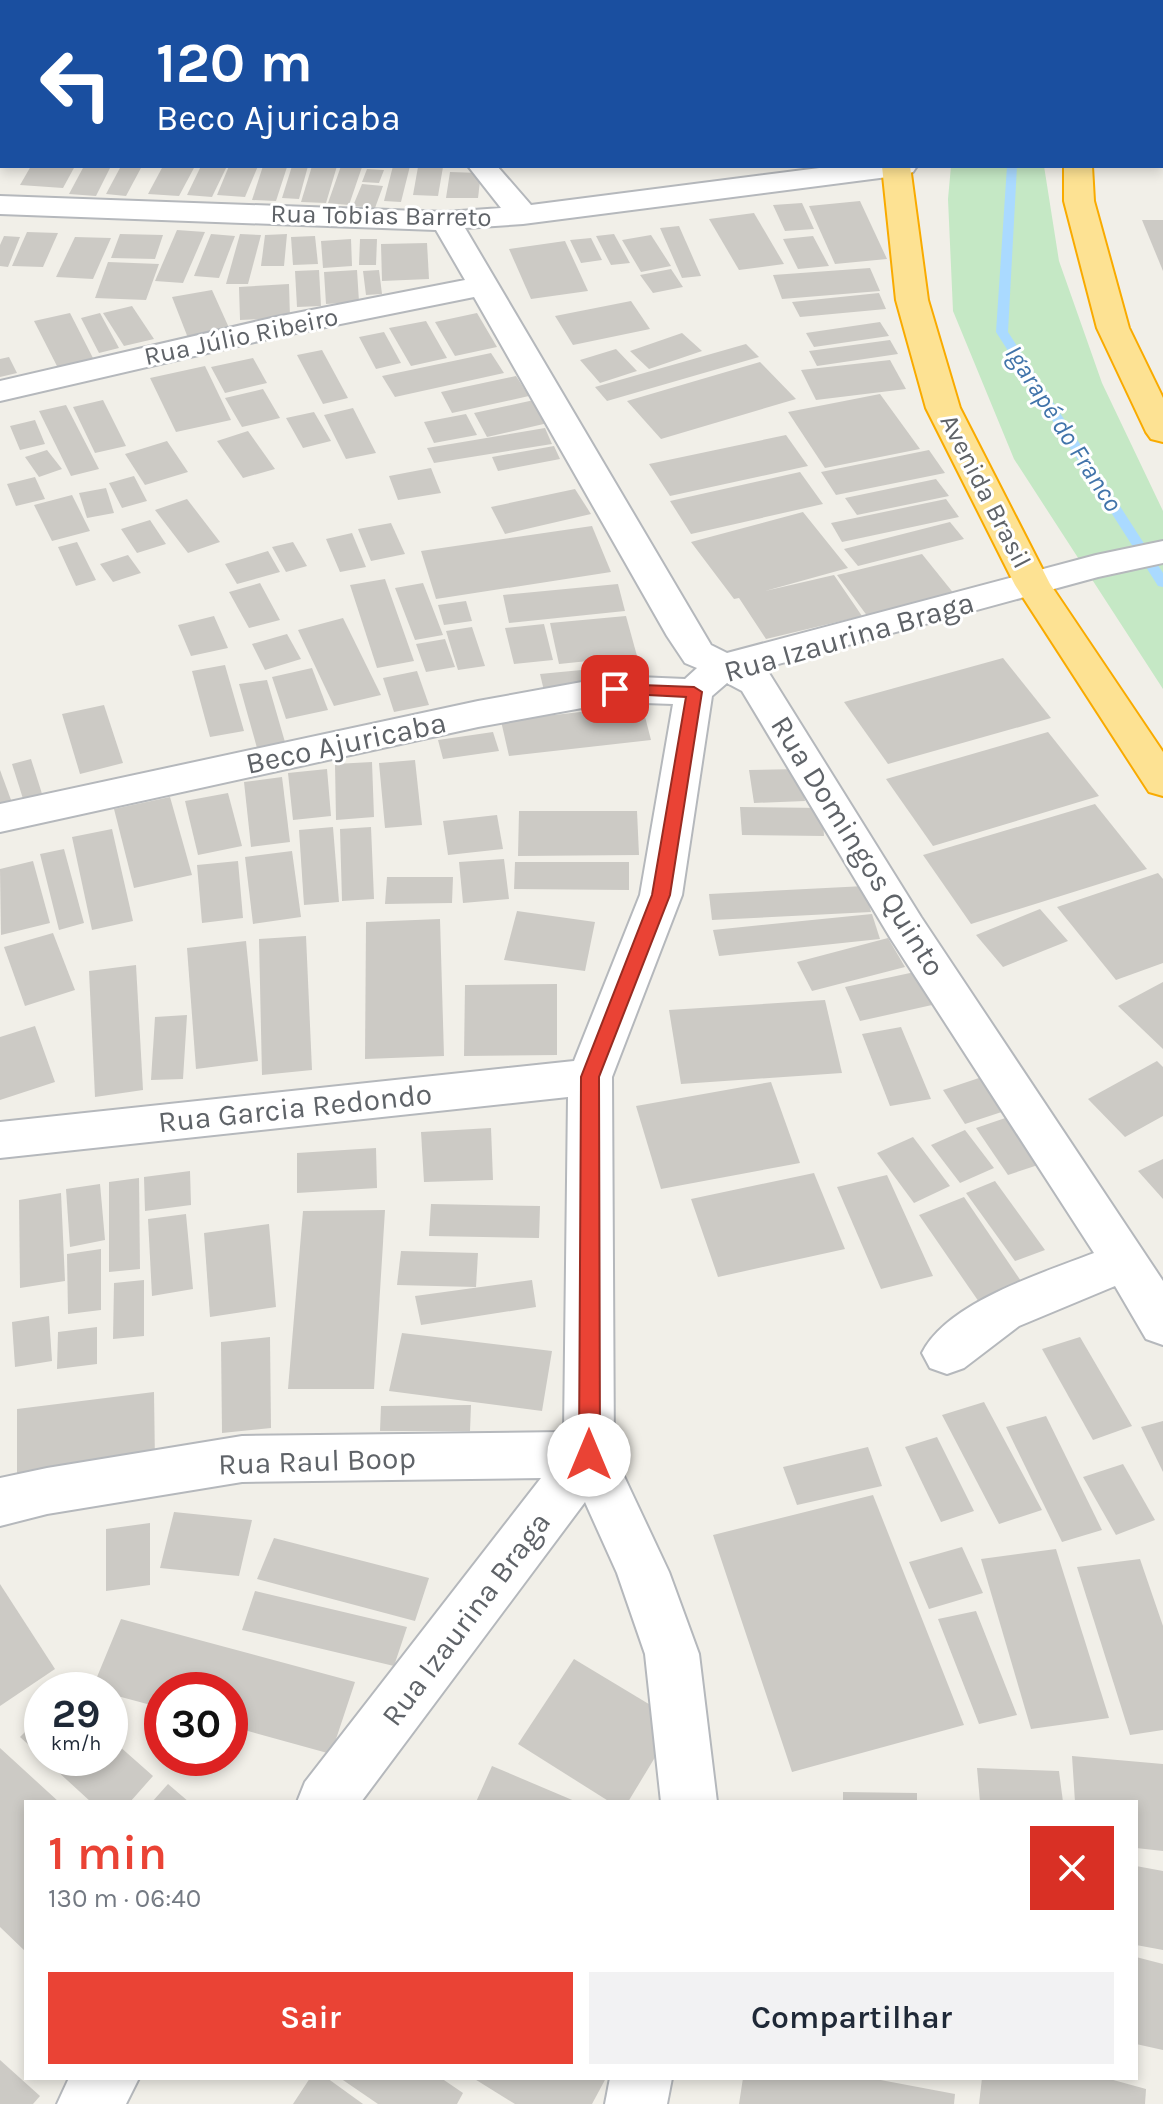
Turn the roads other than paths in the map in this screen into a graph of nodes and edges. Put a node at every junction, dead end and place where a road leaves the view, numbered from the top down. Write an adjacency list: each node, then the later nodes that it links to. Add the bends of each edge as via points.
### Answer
1 (484, 168): 7 (street)
2 (862, 168): 5 (street, Rua Tobias Barreto)
3 (896, 168): 13 (highway, Avenida Brasil, via 912,300 943,408)
4 (1078, 168): 11 (highway, via 1079,201 1113,328)
5 (812, 171): 7 (street, Rua Tobias Barreto)
6 (0, 205): 8 (street, Rua Tobias Barreto)
7 (523, 215): 8 (street, Rua Tobias Barreto)
8 (446, 221): 9 (street, Rua Domingos Quinto)
9 (483, 286): 10 (street, Rua Júlio Ribeiro); 14 (street, Rua Domingos Quinto, via 698,654)
10 (0, 391)
11 (1163, 432)
12 (1163, 552): 13 (street, Rua Izaurina Braga)
13 (1033, 585): 14 (street, Rua Izaurina Braga); 15 (highway, Avenida Brasil)
14 (708, 680): 16 (street, Beco Ajuricaba, via 615,689 478,714); 17 (street, Rua Izaurina Braga, via 661,895); 19 (street, Rua Domingos Quinto, via 756,682 906,928)
15 (1163, 782)
16 (0, 818)
17 (590, 1077): 18 (street, Rua Garcia Redondo); 22 (street, Rua Izaurina Braga)
18 (0, 1140)
19 (1125, 1261): 20 (street, Rua Domingos Quinto); 21 (street, via 1002,1311)
20 (1163, 1324)
21 (947, 1353)
22 (589, 1455): 23 (street, Rua Raul Boop, via 242,1459); 24 (street, Rua Izaurina Braga); 25 (street, via 643,1572 672,1654)
23 (0, 1502)
24 (327, 1800)
25 (689, 1800)
26 (106, 2080): 28 (street)
27 (641, 2080): 29 (street)
28 (88, 2104)
29 (636, 2104)

